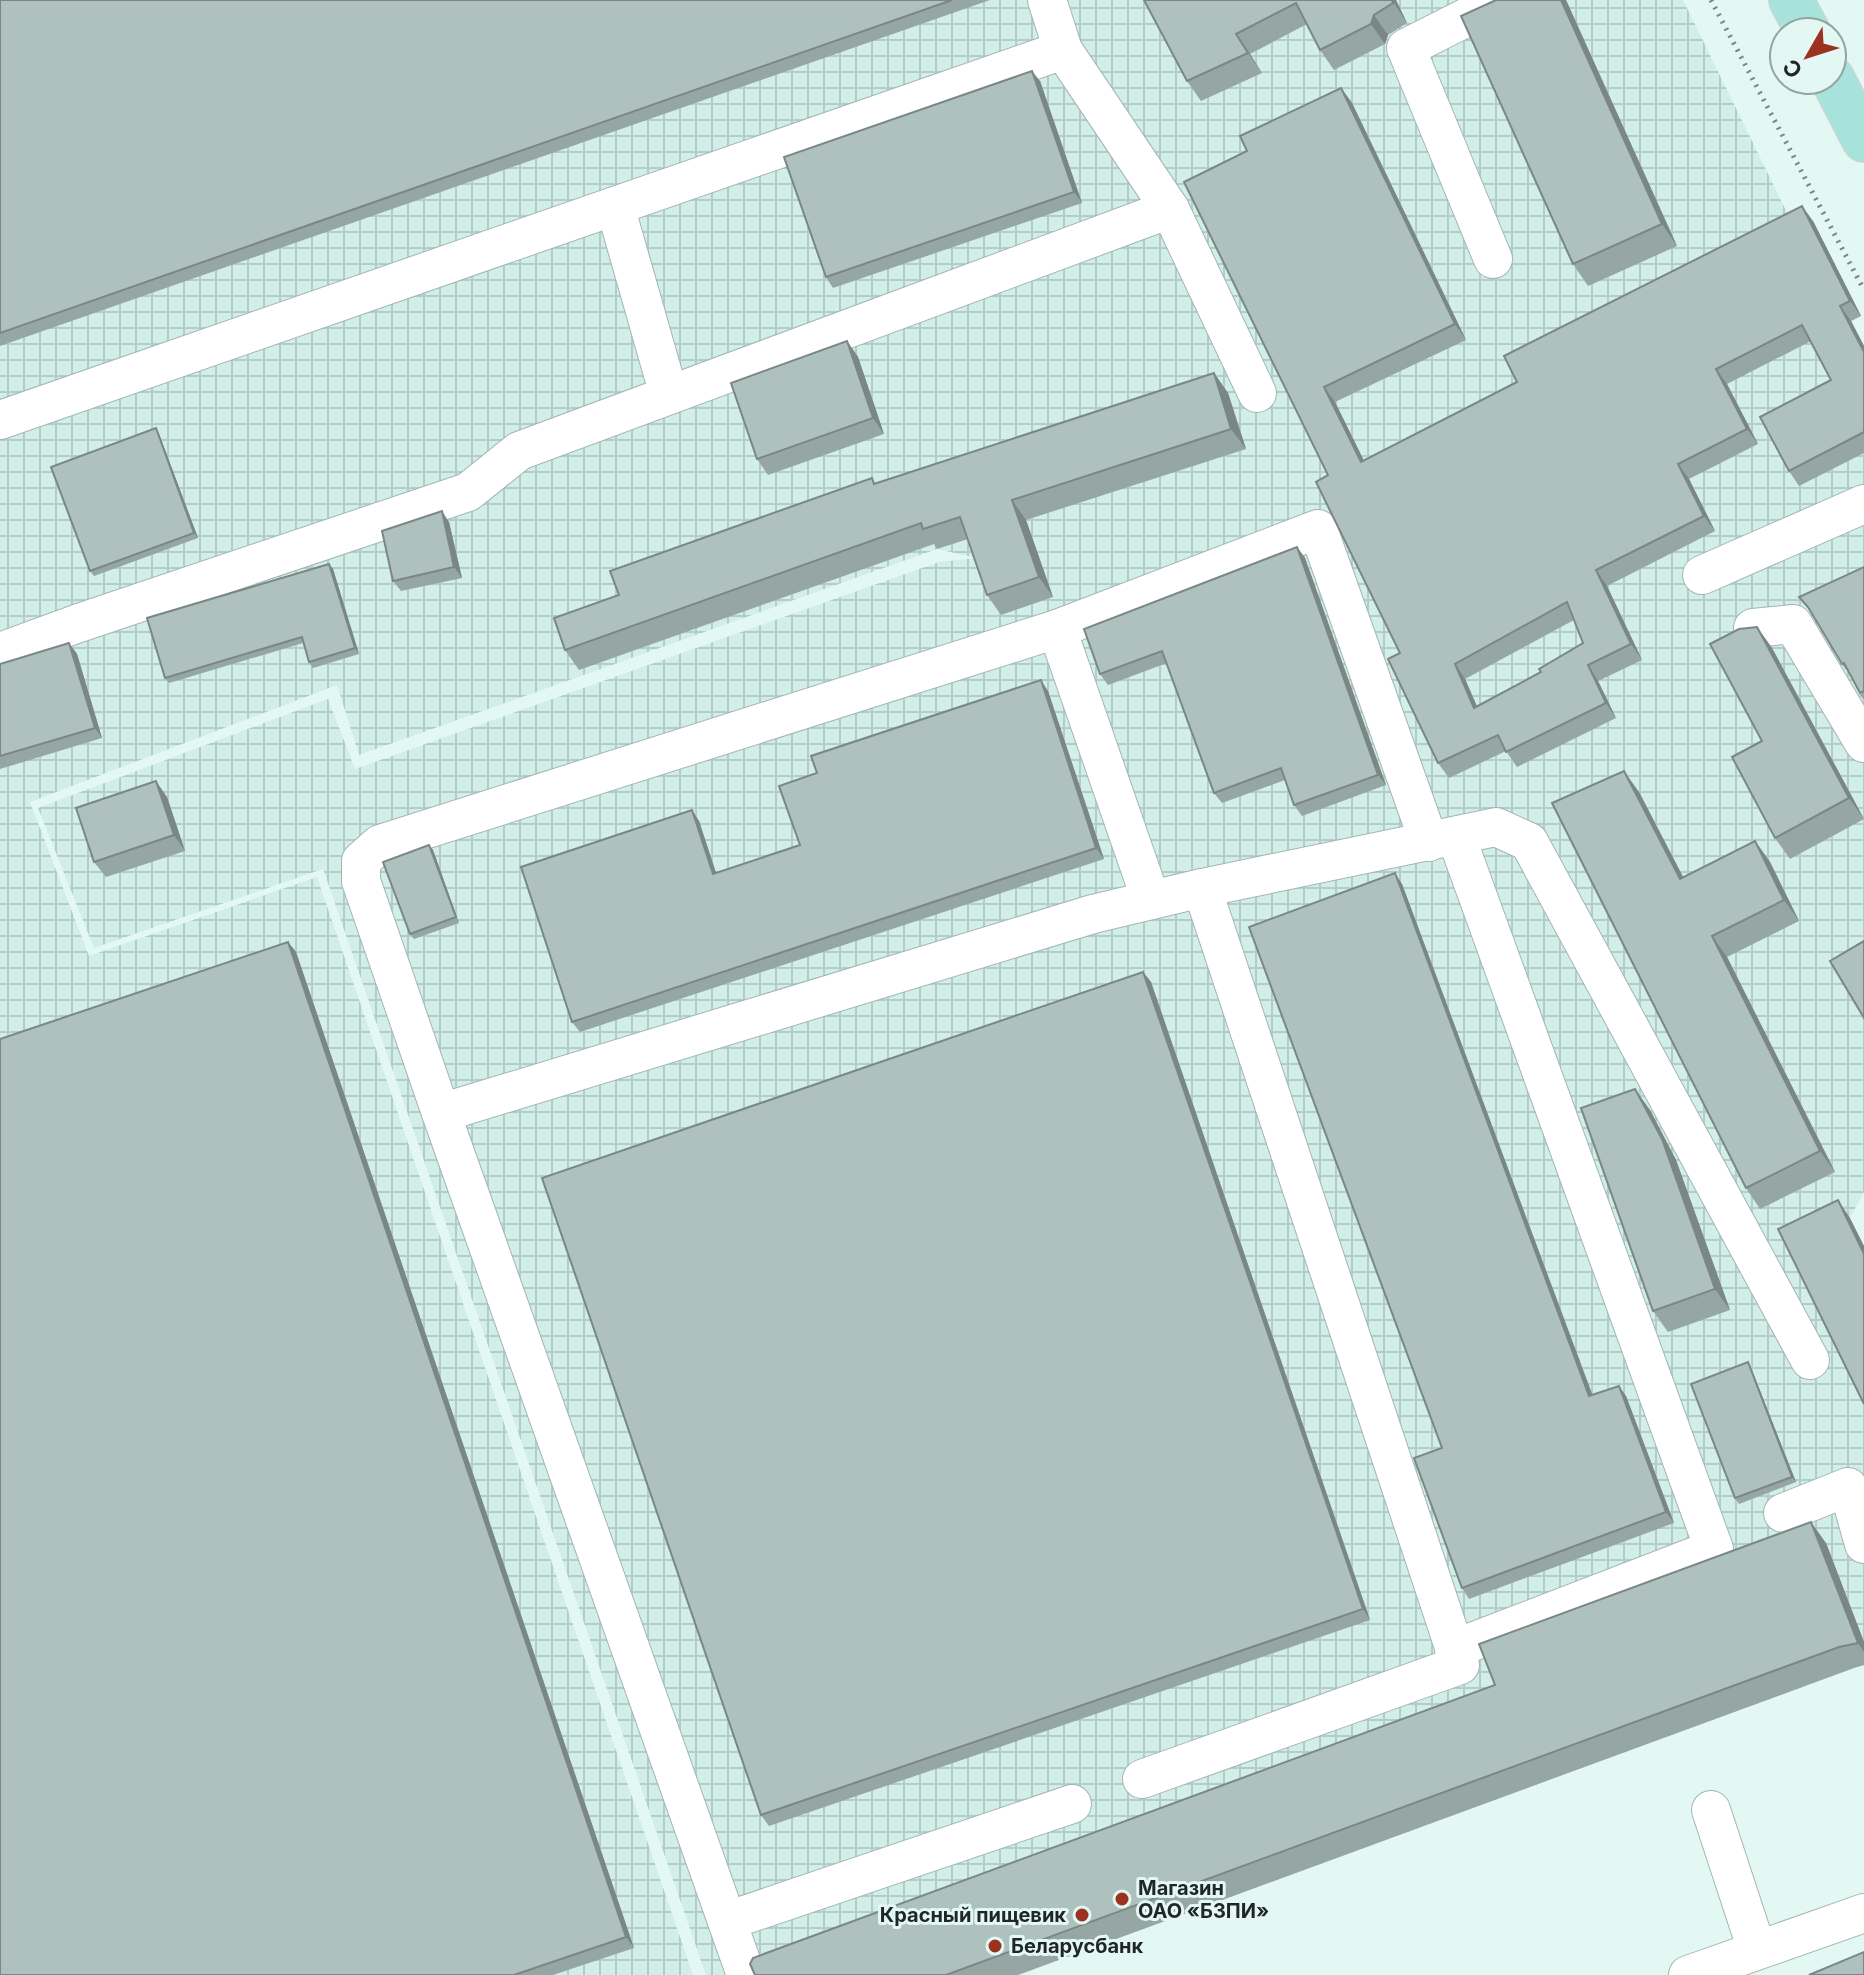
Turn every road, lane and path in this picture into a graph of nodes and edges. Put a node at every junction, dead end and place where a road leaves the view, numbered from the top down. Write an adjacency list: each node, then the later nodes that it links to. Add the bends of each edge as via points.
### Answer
1 (1047, 0): 4 (street)
2 (1501, 0): 9 (street, via 1406,48)
3 (1711, 0): 10 (path)
4 (1063, 50): 7 (street); 8 (street)
5 (1841, 96): 6 (main road)
6 (1864, 140)
7 (615, 206): 12 (street); 13 (street)
8 (1170, 209): 11 (street); 12 (street)
9 (1493, 259)
10 (1864, 290)
11 (1257, 393)
12 (669, 395): 18 (street, via 519,451 468,492)
13 (0, 420)
14 (1864, 504): 15 (street)
15 (1702, 575)
16 (1753, 628): 19 (street, via 1793,624)
17 (1057, 629): 20 (street, via 1318,529); 22 (street); 23 (street, via 380,844 361,861 361,881)
18 (0, 652)
19 (1864, 743)
20 (1442, 839): 21 (street); 24 (street, via 1496,827 1529,842); 27 (street, via 1714,1549)
21 (1202, 888): 22 (street); 27 (street)
22 (1151, 900): 23 (street)
23 (441, 1113): 32 (street)
24 (1810, 1360)
25 (1783, 1513): 26 (street, via 1848,1487)
26 (1864, 1544)
27 (1454, 1649): 28 (street, via 1460,1665)
28 (1142, 1779)
29 (1072, 1804): 32 (street)
30 (1711, 1810): 33 (street)
31 (1864, 1913): 33 (street)
32 (727, 1921): 34 (street)
33 (1740, 1962): 35 (street)
34 (746, 1975)
35 (1688, 1975)

